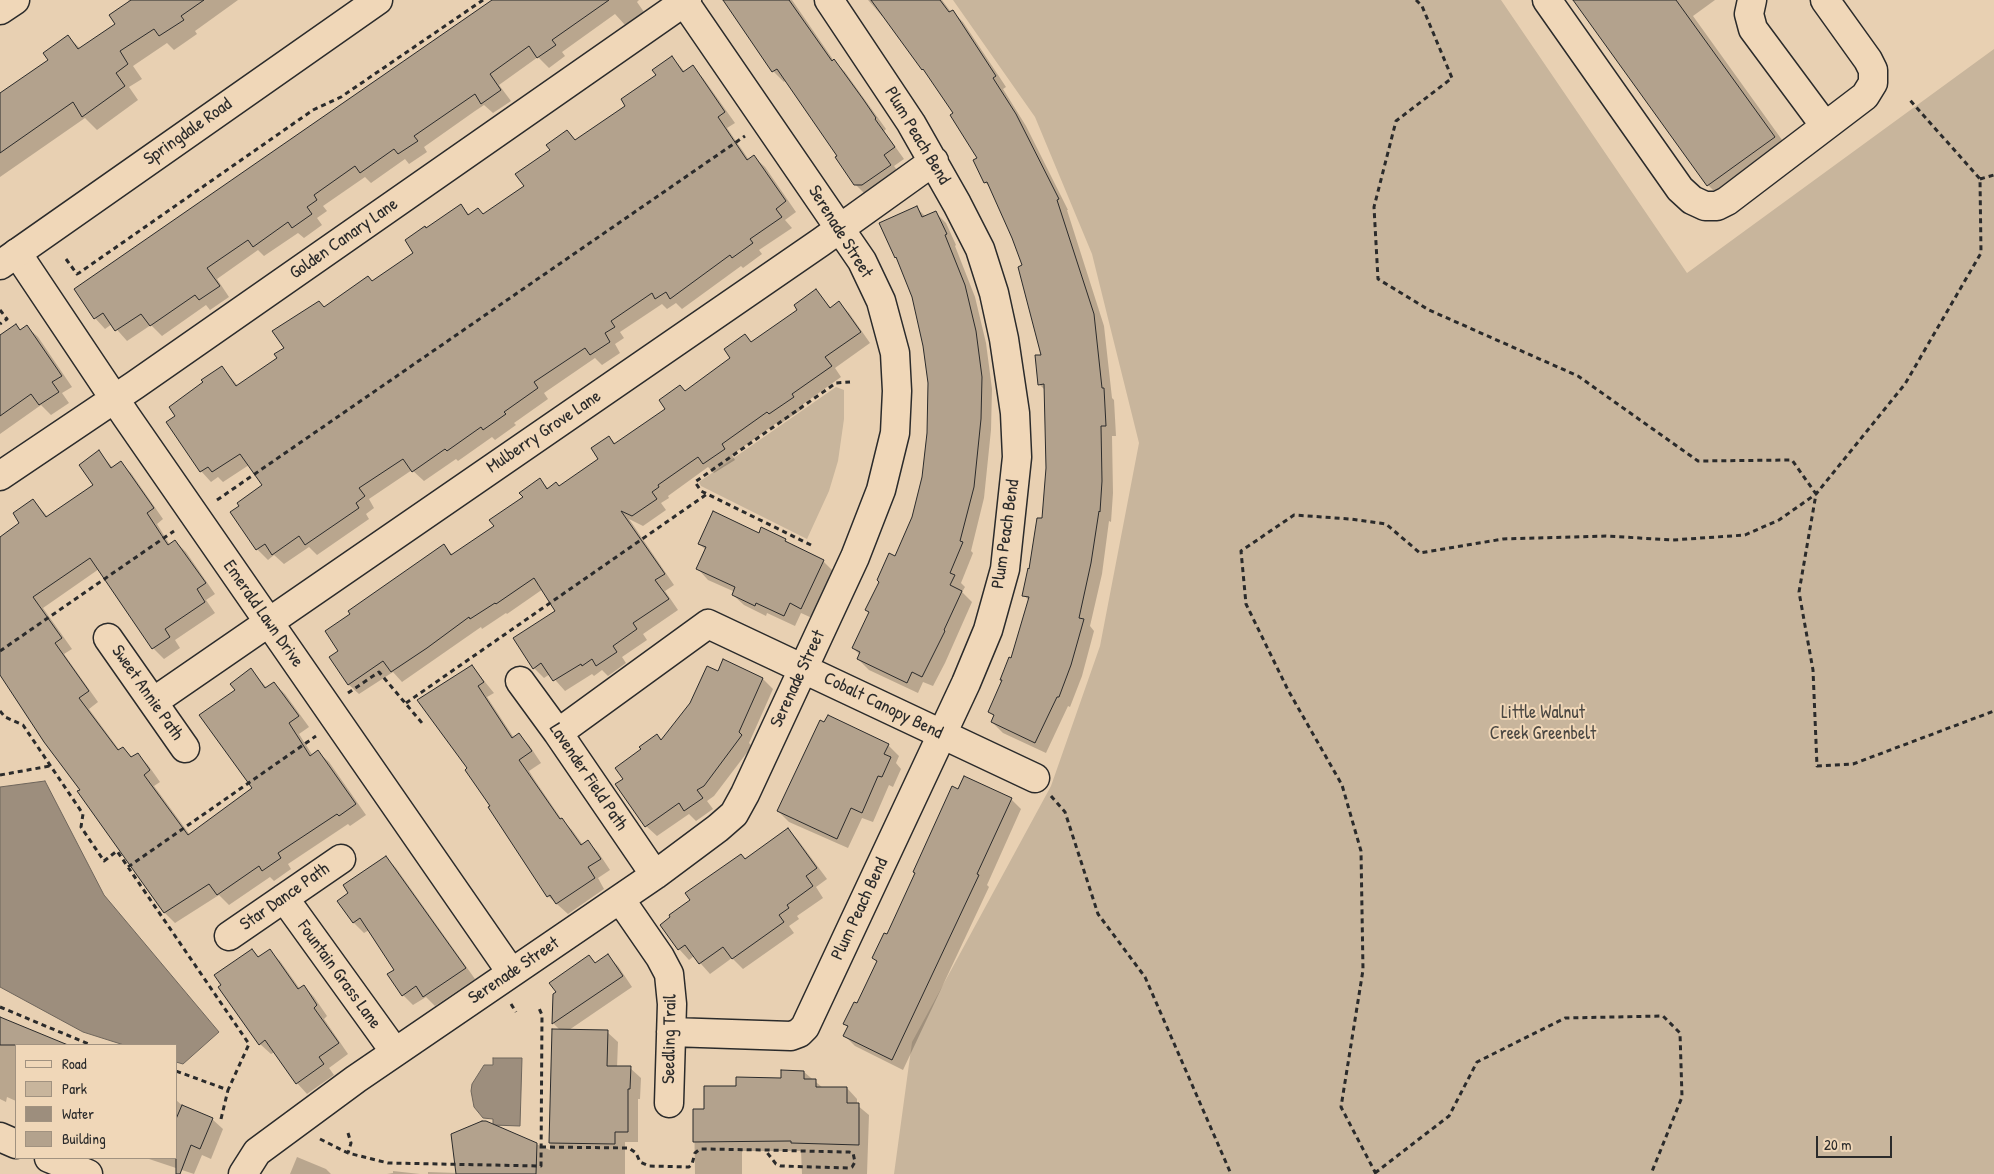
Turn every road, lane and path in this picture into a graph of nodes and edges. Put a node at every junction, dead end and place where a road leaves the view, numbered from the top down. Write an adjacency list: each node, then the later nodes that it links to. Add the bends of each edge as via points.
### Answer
1 (15, 0): 10 (street)
2 (378, 0): 18 (street, Springdale Road)
3 (483, 0): 19 (path, via 341,97 313,110 77,274)
4 (829, 0): 14 (street, Plum Peach Bend)
5 (1416, 0): 26 (path, via 1422,6 1452,78 1396,121 1374,207 1378,279 1429,310 1578,376 1698,461 1792,460)
6 (1547, 0): 12 (street, via 1680,189 1705,206 1717,206 1727,201)
7 (1752, 0): 12 (street, via 1749,14 1753,28)
8 (1825, 0): 12 (street, via 1868,60 1873,70 1873,83 1865,96)
9 (685, 1): 17 (street, Serenade Street); 23 (street, Golden Canary Lane)
10 (0, 10)
11 (1910, 99): 16 (path)
12 (1824, 126)
13 (752, 132): 27 (path)
14 (934, 161): 17 (street, Mulberry Grove Lane); 43 (street, Plum Peach Bend, via 980,249 994,293 1015,413 1016,457 1005,569 988,630)
15 (1994, 175): 16 (path)
16 (1980, 180): 26 (path, via 1981,253 1905,384)
17 (840, 228): 30 (street, Mulberry Grove Lane); 33 (street, Serenade Street, via 862,261 889,327 895,353 895,433 881,490 855,557)
18 (9, 259): 23 (street, Emerald Lawn Drive)
19 (66, 259)
20 (0, 310): 21 (path, via 7,320)
21 (0, 324)
22 (850, 382): 25 (path, via 836,383 695,482 701,491)
23 (114, 398): 24 (street, Golden Canary Lane); 30 (street, Emerald Lawn Drive)
24 (0, 476)
25 (708, 494): 29 (path); 37 (path)
26 (1816, 494): 38 (path, via 1798,592 1813,670 1817,766 1852,764); 75 (path, via 1779,520 1745,535 1673,540 1606,536 1503,539 1420,553 1386,524 1294,515 1241,551 1246,604 1288,690 1342,785 1361,851 1363,970 1342,1107)
27 (210, 505)
28 (179, 527): 32 (path)
29 (811, 545)
30 (268, 621): 36 (street, Mulberry Grove Lane); 54 (street, Emerald Lawn Drive)
31 (108, 638): 36 (street, Sweet Annie Path)
32 (0, 651)
33 (803, 668): 42 (street, Cobalt Canopy Bend, via 708,624); 43 (street, Cobalt Canopy Bend); 50 (street, Serenade Street, via 734,814)
34 (520, 681): 42 (street, Lavender Field Path)
35 (343, 696): 37 (path, via 379,672)
36 (153, 702): 44 (street, Sweet Annie Path)
37 (406, 703): 40 (path)
38 (1994, 711)
39 (0, 713): 45 (path, via 23,725)
40 (422, 723)
41 (321, 732): 49 (path)
42 (558, 733): 50 (street, Lavender Field Path)
43 (941, 735): 47 (street, Cobalt Canopy Bend); 57 (street, Plum Peach Bend, via 806,1027 791,1036)
44 (185, 748)
45 (50, 766): 46 (path); 49 (path, via 83,814 81,827 104,861 117,851)
46 (0, 775)
47 (1034, 778): 74 (path, via 1065,812 1098,914 1144,977)
48 (341, 859): 51 (street, Star Dance Path)
49 (128, 868): 61 (path, via 249,1044)
50 (655, 875): 52 (street, Serenade Street)
51 (284, 898): 53 (street, Star Dance Path); 59 (street, Fountain Grass Lane)
52 (620, 899): 54 (street, Serenade Street); 57 (street, Seedling Trail, via 669,974)
53 (229, 936)
54 (511, 972): 59 (street, Serenade Street)
55 (538, 1006): 68 (path, via 542,1015)
56 (0, 1007): 58 (path)
57 (671, 1032): 62 (street, Seedling Trail)
58 (89, 1044)
59 (395, 1052): 73 (street, Serenade Street, via 257,1152)
60 (178, 1073): 61 (path)
61 (228, 1090): 63 (path)
62 (669, 1103)
63 (221, 1119)
64 (348, 1134): 70 (path, via 351,1143)
65 (0, 1137): 67 (street)
66 (318, 1138): 70 (path)
67 (15, 1144)
68 (541, 1147): 69 (path, via 629,1148 645,1166 682,1168 691,1166 700,1149); 70 (path, via 541,1166 388,1163)
69 (764, 1150): 69 (path, via 849,1152 853,1153 855,1162 849,1168 782,1166)
70 (348, 1152)
71 (51, 1159): 72 (street)
72 (88, 1174)
73 (243, 1174)
74 (1232, 1174)
75 (1375, 1174): 76 (path, via 1450,1116 1477,1062 1565,1018 1664,1016 1680,1032 1682,1097)
76 (1651, 1174)

